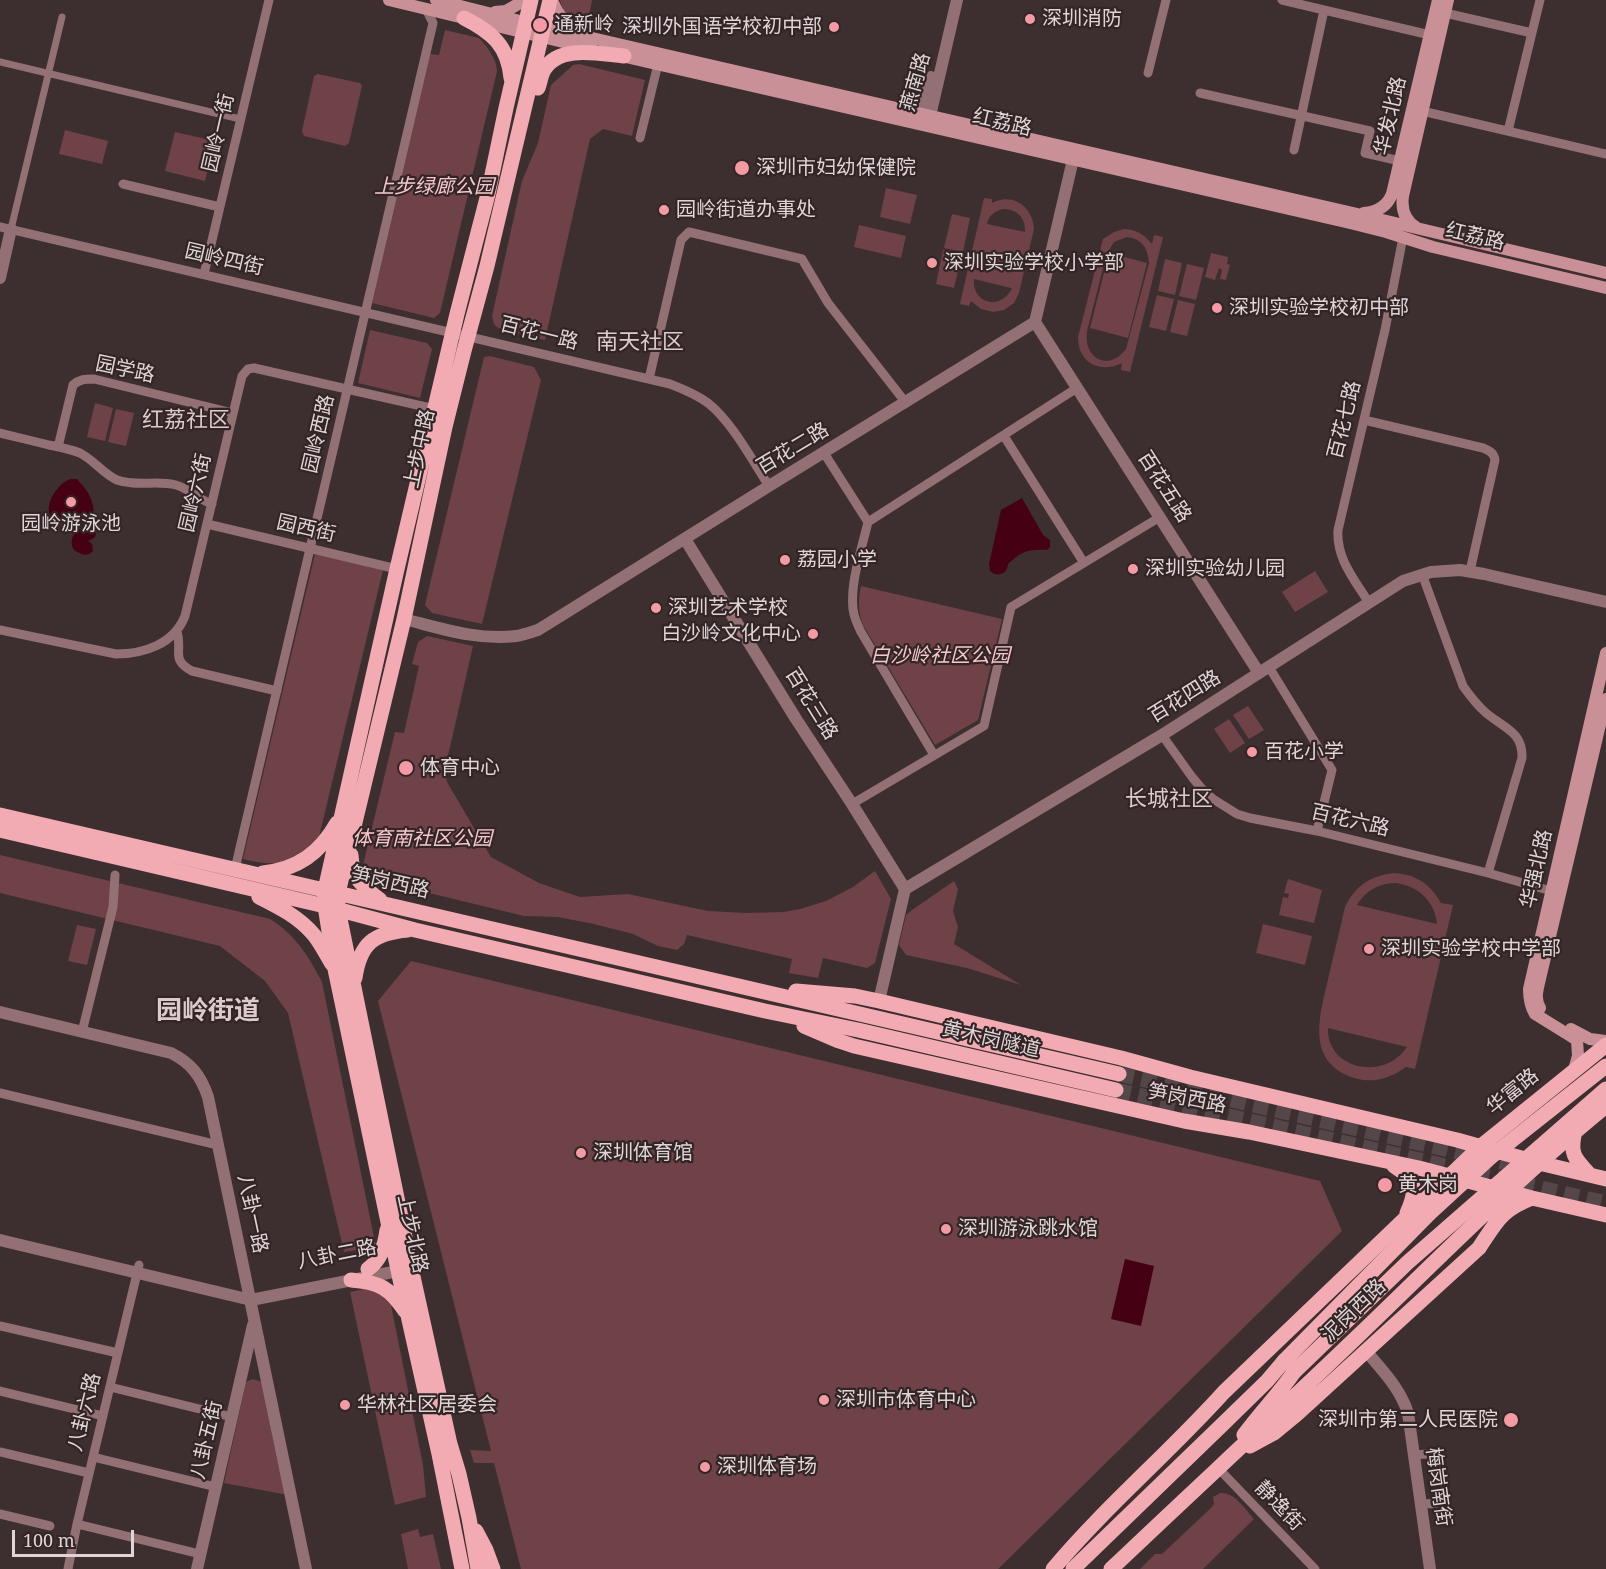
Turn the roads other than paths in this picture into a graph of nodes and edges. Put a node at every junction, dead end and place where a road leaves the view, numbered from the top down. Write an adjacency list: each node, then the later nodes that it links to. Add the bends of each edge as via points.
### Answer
1 (268, 0): 43 (street, 园岭一街)
2 (389, 0): 14 (main road, 红荔路)
3 (436, 0): 17 (main road, 红荔路)
4 (525, 0): 17 (main road, via 506,11)
5 (531, 0): 19 (main road, 上步中路)
6 (551, 0): 20 (main road, 上步中路); 23 (main road, via 566,23)
7 (949, 0): 34 (street, 燕南路)
8 (957, 0): 34 (street, 燕南路)
9 (1166, 0): 27 (street)
10 (1282, 0): 15 (street)
11 (1438, 0): 22 (main road, 华发北路)
12 (1448, 0): 16 (main road, 华发北路)
13 (1540, 0): 21 (street)
14 (426, 9): 17 (main road, 红荔路); 52 (street, 园岭西路, via 433,23)
15 (1324, 10): 22 (street); 32 (street)
16 (1445, 13): 21 (street); 31 (main road, 华发北路)
17 (470, 14): 19 (main road, 红荔路); 29 (main road, via 500,44 509,64)
18 (62, 17): 28 (street)
19 (525, 27): 20 (main road, 红荔路); 29 (main road, 上步中路)
20 (542, 32): 23 (main road, 红荔路); 24 (main road, 红荔路); 37 (main road, 上步中路)
21 (1532, 33): 35 (street)
22 (1430, 35): 41 (main road, 华发北路)
23 (586, 37): 34 (main road, 红荔路)
24 (624, 56): 26 (main road, 红荔路); 37 (main road, via 581,53 552,60 543,70 531,114)
25 (0, 62): 28 (street)
26 (658, 64): 34 (main road, 红荔路); 36 (street)
27 (1148, 73)
28 (49, 74): 33 (street); 45 (street)
29 (511, 87): 54 (main road, 上步中路)
30 (1200, 93): 32 (street)
31 (1422, 111): 35 (street); 46 (main road, 华发北路, via 1402,203 1406,218)
32 (1301, 115): 38 (street); 41 (street, via 1370,131 1365,153)
33 (236, 118)
34 (926, 119): 39 (main road, 红荔路)
35 (1508, 131): 40 (street)
36 (640, 138)
37 (516, 140): 54 (main road, 上步中路, via 487,266)
38 (1294, 150)
39 (1074, 154): 44 (main road, 红荔路); 47 (main road, 红荔路); 53 (street)
40 (1606, 154)
41 (1400, 161): 44 (main road, 华发北路, via 1387,204 1372,212)
42 (123, 184): 43 (street)
43 (220, 207): 49 (street, 园岭一街)
44 (1353, 213): 46 (main road, 红荔路)
45 (6, 228): 49 (street, 园岭四街); 50 (street)
46 (1418, 229): 48 (main road, 红荔路)
47 (1403, 237): 51 (main road, 红荔路); 61 (street, 百花七路)
48 (1606, 273)
49 (204, 274): 52 (street, 园岭四街)
50 (0, 278)
51 (1606, 288)
52 (366, 312): 54 (street, 园岭四街); 57 (street, 园岭西路)
53 (1035, 322): 56 (street, 百花五路); 58 (street, 百花二路)
54 (454, 332): 55 (street, 百花一路); 59 (main road, 上步中路); 79 (main road, 上步中路, via 446,427)
55 (649, 379): 58 (street, via 681,240 689,232 802,259 828,303); 66 (street, 百花一路, via 670,384 707,402 728,423)
56 (1077, 388): 63 (street); 68 (street, 百花五路)
57 (348, 389): 59 (street, 园岭六街); 60 (street, 园岭六街, via 248,369 242,376); 72 (street, 园岭西路)
58 (906, 403): 65 (street, 百花二路)
59 (435, 409): 74 (main road, 上步中路)
60 (233, 413): 64 (street, 园学路, via 84,379 73,385); 67 (street, 园岭六街)
61 (1364, 420): 75 (street, via 1483,448 1494,455); 78 (street, 百花七路, via 1337,539 1342,560)
62 (0, 433): 64 (street)
63 (1004, 436): 69 (street); 73 (street)
64 (55, 446): 67 (street, via 81,454 115,479 180,486)
65 (824, 453): 66 (street, 百花二路); 69 (street)
66 (769, 486): 71 (street, 百花二路)
67 (212, 504): 70 (street, 园岭六街)
68 (1160, 517): 73 (street); 83 (street, 百花五路)
69 (868, 522): 87 (street, via 853,593 854,618)
70 (207, 524): 72 (street, 园西街); 81 (street, 园岭六街, via 185,616)
71 (685, 539): 79 (street, 百花二路, via 530,633 496,638 475,636); 88 (street, 百花三路)
72 (311, 548): 74 (street, 园西街); 84 (street, 园岭西路)
73 (1084, 563): 87 (street, via 1011,607 984,726)
74 (397, 569): 89 (main road, 上步中路)
75 (1470, 571): 76 (street, 百花四路); 77 (street, 百花四路)
76 (1422, 574): 78 (street, 百花四路); 95 (street, via 1463,686 1486,714 1514,733 1522,750)
77 (1606, 602)
78 (1369, 603): 83 (street, 百花四路)
79 (404, 619): 93 (main road, 上步中路)
80 (0, 630): 81 (street, via 116,654 142,652)
81 (177, 631): 84 (street, via 182,665 192,671)
82 (1606, 653): 102 (main road, 华强北路)
83 (1264, 670): 86 (street, 百花四路); 92 (street, via 1332,770)
84 (277, 691): 94 (street, 园岭西路)
85 (1606, 699): 102 (main road, 华强北路)
86 (1162, 735): 92 (street, 百花六路, via 1197,783 1225,807 1250,818); 99 (street, 百花四路)
87 (934, 755): 88 (street)
88 (852, 804): 99 (street, 百花三路)
89 (343, 813): 97 (main road, via 327,839 303,860); 100 (main road, 上步中路)
90 (0, 814): 94 (main road, 笋岗西路)
91 (0, 830): 98 (main road, 笋岗西路)
92 (1317, 831): 95 (street, 百花六路)
93 (351, 840): 100 (main road, 上步中路); 103 (main road, via 352,870 358,880 380,900)
94 (235, 869): 97 (main road, 笋岗西路)
95 (1488, 873): 102 (street, 百花六路)
96 (115, 875): 116 (street, via 113,907)
97 (262, 875): 100 (main road, 笋岗西路); 101 (main road)
98 (240, 887): 101 (main road, 笋岗西路); 108 (main road, via 303,923)
99 (905, 889): 111 (street)
100 (332, 891): 103 (main road, 笋岗西路); 104 (main road, 上步中路)
101 (264, 892): 104 (main road, 笋岗西路)
102 (1556, 892): 117 (main road, 华强北路, via 1537,1003 1549,1017 1590,1039); 119 (main road, 华强北路, via 1529,999 1535,1014 1577,1040)
103 (397, 907): 106 (main road, 笋岗西路)
104 (331, 908): 105 (main road, 笋岗西路); 108 (main road, 上步北路); 109 (main road, 上步北路)
105 (415, 930): 107 (main road, 笋岗西路); 109 (main road, via 387,933 370,941 359,958)
106 (509, 932): 107 (main road); 110 (main road, 笋岗西路)
107 (506, 950): 112 (main road, 笋岗西路)
108 (335, 969): 137 (main road, 上步北路)
109 (354, 987): 140 (main road, 上步北路)
110 (770, 993): 111 (main road, 笋岗西路, via 788,991); 114 (main road, 笋岗西路)
111 (879, 1001): 127 (main road, 笋岗西路)
112 (765, 1011): 115 (main road, 笋岗西路); 128 (main road, 笋岗西路, via 854,1046 1184,1121)
113 (0, 1012): 116 (street, 八卦一路)
114 (862, 1014): 120 (main road, 黄木岗隧道)
115 (858, 1030): 122 (main road, 黄木岗隧道)
116 (82, 1032): 126 (street, 八卦一路, via 171,1053 190,1065 204,1085)
117 (1606, 1043): 119 (main road, 华富路)
118 (1606, 1066): 127 (main road, 华富路, bridge)
119 (1574, 1070): 127 (main road, 华富路)
120 (1119, 1074)
121 (1606, 1089): 150 (main road, 泥岗西路, bridge)
122 (1116, 1090)
123 (0, 1093): 126 (street)
124 (1606, 1106): 125 (main road)
125 (1575, 1131): 129 (main road); 130 (main road, via 1573,1154)
126 (218, 1145): 144 (street, 八卦一路)
127 (1486, 1151): 129 (main road, 笋岗西路); 131 (main road, 华富路); 150 (main road, 泥岗西路, bridge)
128 (1386, 1161): 131 (main road, 笋岗西路); 136 (main road, via 1406,1174 1413,1184 1414,1196)
129 (1539, 1163): 130 (main road, 笋岗西路); 133 (main road)
130 (1590, 1175): 132 (main road, 笋岗西路)
131 (1449, 1176): 133 (main road, 笋岗西路); 136 (main road, 泥岗西路)
132 (1606, 1179)
133 (1508, 1192): 134 (main road, 笋岗西路); 161 (main road, 泥岗西路)
134 (1532, 1198): 135 (main road, 笋岗西路); 148 (main road, via 1503,1214 1479,1248)
135 (1606, 1215)
136 (1405, 1218): 157 (main road, 泥岗西路)
137 (388, 1224): 140 (main road, 上步北路); 142 (main road, via 383,1250)
138 (0, 1232): 141 (street, 八卦二路)
139 (0, 1240): 141 (street, 八卦二路)
140 (402, 1266): 142 (street, 八卦二路); 143 (street, 八卦二路); 145 (main road, 上步北路); 166 (main road, 上步北路)
141 (138, 1269): 144 (street, 八卦二路); 149 (street, 八卦六路)
142 (368, 1269): 144 (street, 八卦二路)
143 (351, 1280): 144 (street, 八卦二路); 145 (main road, via 379,1284)
144 (250, 1296): 146 (street, 八卦一路)
145 (407, 1314): 170 (main road, 上步北路, via 439,1454)
146 (255, 1319): 151 (street, 八卦五街); 152 (street, 八卦一路)
147 (0, 1326): 149 (street)
148 (1366, 1351): 161 (main road, via 1274,1433); 164 (street, 梅岗南街, via 1405,1403 1420,1455)
149 (118, 1353): 153 (street, 八卦六路)
150 (1289, 1366): 157 (main road, 泥岗西路); 161 (main road, 泥岗西路, via 1285,1385); 177 (main road, 泥岗西路, via 1268,1381); 178 (main road, 泥岗西路, via 1281,1380)
151 (241, 1377): 152 (street, via 253,1372); 156 (street, 八卦五街)
152 (267, 1377): 173 (street, 八卦一路)
153 (110, 1387): 155 (street, 八卦六路); 156 (street)
154 (0, 1391): 155 (street)
155 (103, 1416): 160 (street, 八卦六路)
156 (232, 1417): 163 (street, 八卦五街)
157 (1195, 1424): 176 (main road, 泥岗西路)
158 (0, 1452): 162 (street)
159 (1438, 1454): 164 (street, via 1442,1500)
160 (93, 1457): 162 (street, 八卦六路); 163 (street)
161 (1222, 1463): 179 (main road, 泥岗西路); 180 (street, 静逸街)
162 (89, 1473): 167 (street, 八卦六路)
163 (216, 1487): 169 (street, 八卦五街)
164 (1421, 1503): 181 (street, 梅岗南街)
165 (0, 1514): 168 (street)
166 (469, 1518): 174 (main road, 上步北路); 175 (main road)
167 (76, 1524): 169 (street); 171 (street, 八卦六路)
168 (50, 1526)
169 (200, 1554): 172 (street, 八卦五街)
170 (455, 1567)
171 (68, 1569)
172 (197, 1569)
173 (306, 1569)
174 (478, 1569)
175 (493, 1569)
176 (1053, 1569)
177 (1073, 1569)
178 (1085, 1569)
179 (1111, 1569)
180 (1315, 1569)
181 (1430, 1569)

